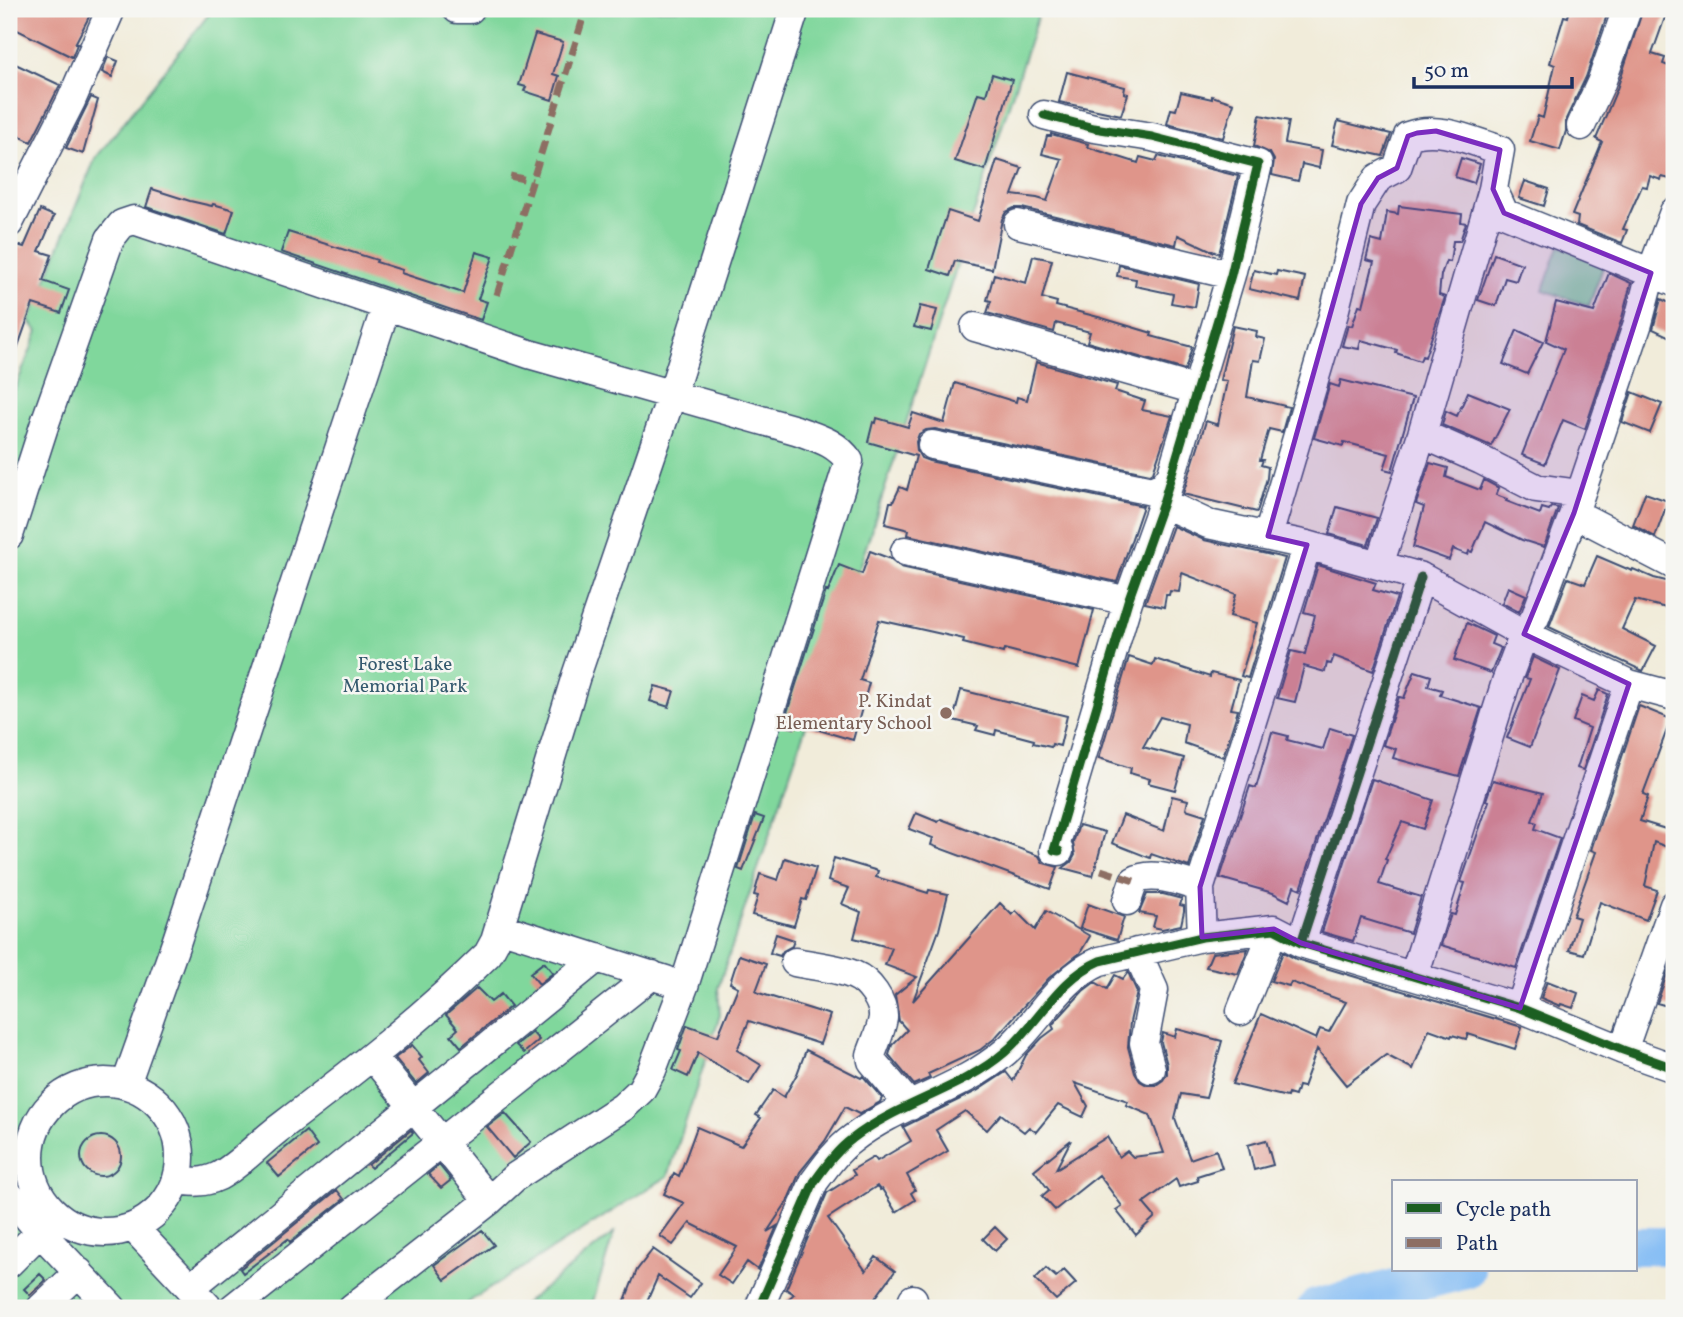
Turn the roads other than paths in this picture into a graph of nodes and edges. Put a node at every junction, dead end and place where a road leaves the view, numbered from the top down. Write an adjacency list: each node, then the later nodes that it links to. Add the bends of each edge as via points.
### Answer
1 (111, 9): 10 (street)
2 (457, 9): 3 (street)
3 (470, 9)
4 (795, 9): 17 (street)
5 (1627, 9): 7 (street)
6 (1044, 115): 12 (street, via 1258,164)
7 (1581, 125)
8 (1493, 189): 13 (street, via 1504,213); 18 (street); 23 (street, via 1500,150 1436,131 1408,136 1397,168 1378,178 1372,187 1361,204 1331,326)
9 (1674, 212): 13 (street)
10 (9, 223)
11 (1018, 223): 12 (street)
12 (1231, 275): 16 (street)
13 (1662, 278): 21 (street, via 1638,323)
14 (386, 307): 17 (street); 22 (street, via 134,220 122,225 110,239); 53 (street)
15 (975, 327): 16 (street)
16 (1196, 390): 20 (street)
17 (672, 394): 37 (street, via 576,676); 46 (street, via 830,442 849,461)
18 (1422, 434): 21 (street); 26 (street)
19 (932, 445): 20 (street, via 1152,491 1164,485)
20 (1167, 490): 23 (street, via 1208,524); 29 (street)
21 (1577, 503): 27 (street); 30 (street, via 1535,618)
22 (9, 535)
23 (1268, 536): 24 (street)
24 (1307, 545): 26 (street); 34 (street)
25 (905, 551): 29 (street)
26 (1379, 565): 28 (street)
27 (1674, 565)
28 (1421, 577): 30 (street); 40 (street)
29 (1128, 601): 33 (street, via 1054,850)
30 (1524, 634): 31 (street); 45 (street)
31 (1629, 684): 32 (street); 47 (street)
32 (1674, 696)
33 (1059, 851)
34 (1200, 887): 35 (street, via 1141,876 1134,881); 39 (street)
35 (1127, 901)
36 (1674, 905): 49 (street)
37 (499, 927): 42 (street); 50 (street, via 488,954)
38 (1274, 929): 39 (street); 40 (street); 48 (street)
39 (1202, 937): 41 (street)
40 (1301, 943): 45 (street)
41 (1137, 952): 52 (street, via 1154,990 1144,1043); 54 (street, via 1100,961 1070,978 1002,1055)
42 (597, 958): 44 (street); 55 (street)
43 (794, 962): 54 (street, via 853,974 869,986 883,1010 872,1060)
44 (652, 975): 46 (street); 56 (street)
45 (1414, 976): 47 (street)
46 (684, 986): 60 (street, via 640,1090 623,1107 515,1177)
47 (1520, 1008): 49 (street)
48 (1241, 1011)
49 (1623, 1051): 51 (street)
50 (373, 1057): 55 (street); 58 (street, via 217,1177 193,1183)
51 (1674, 1068)
52 (1152, 1069)
53 (126, 1084): 57 (street, via 80,1086 60,1097); 58 (street, via 148,1094 165,1110 177,1131 181,1155)
54 (910, 1106): 70 (street, via 852,1139 820,1173)
55 (414, 1107): 56 (street); 65 (street)
56 (443, 1143): 60 (street); 68 (street)
57 (20, 1150): 61 (street, via 44,1201 58,1216 95,1231)
58 (177, 1179): 61 (street, via 167,1199)
59 (9, 1195): 62 (street)
60 (489, 1201): 69 (street)
61 (133, 1227): 65 (street)
62 (40, 1232): 63 (street); 64 (street)
63 (9, 1263)
64 (79, 1272): 66 (street); 67 (street)
65 (200, 1298)
66 (41, 1308)
67 (112, 1308)
68 (233, 1308)
69 (352, 1308)
70 (759, 1308)

